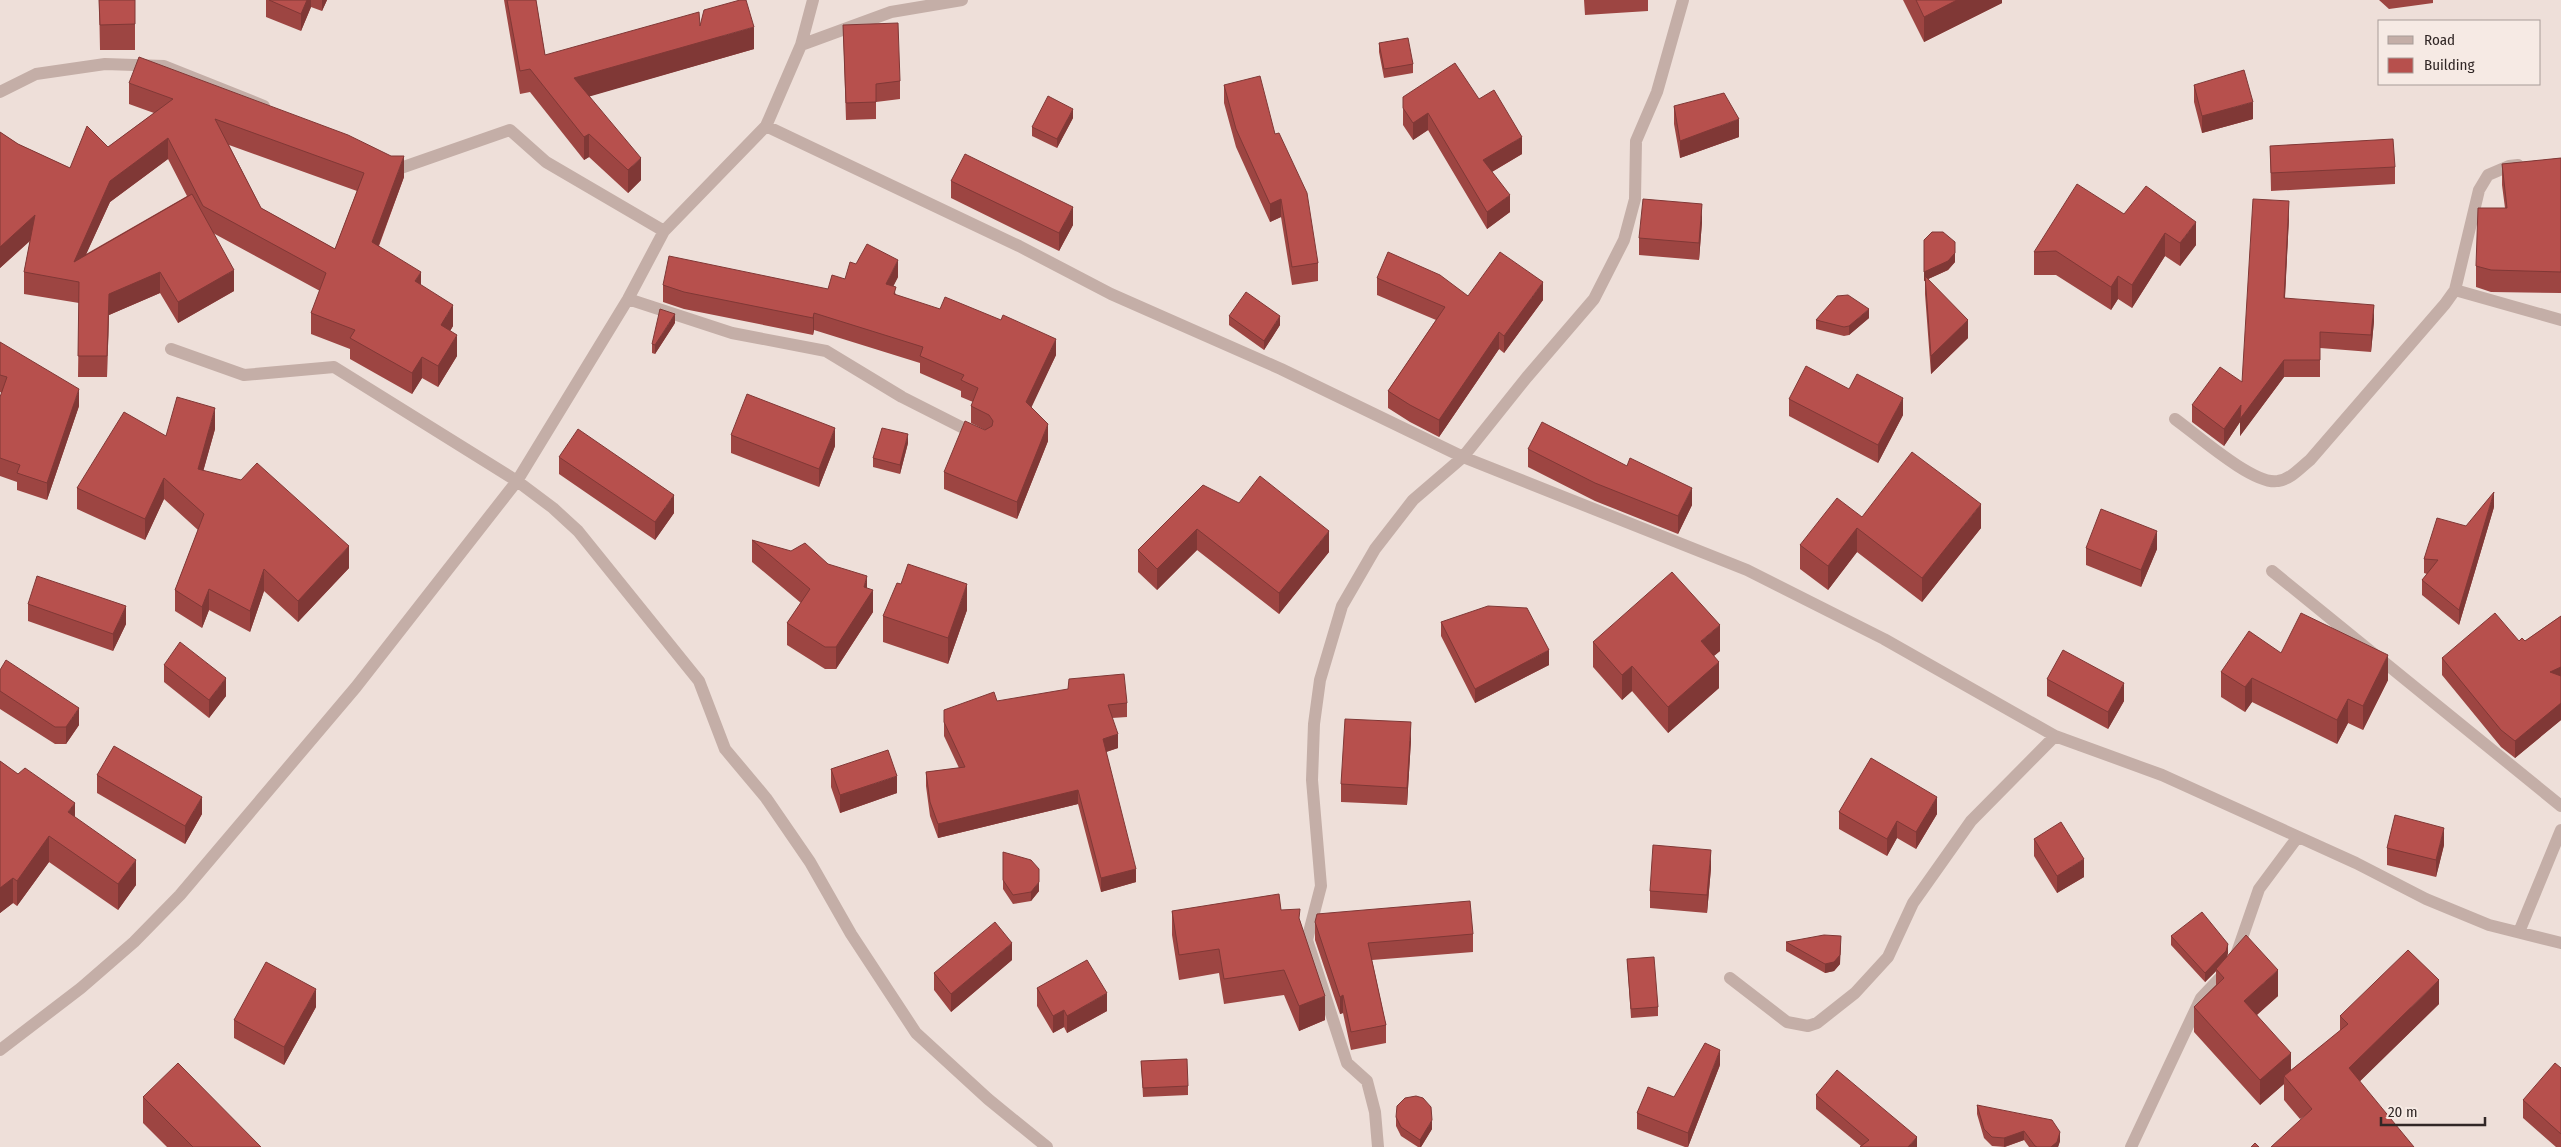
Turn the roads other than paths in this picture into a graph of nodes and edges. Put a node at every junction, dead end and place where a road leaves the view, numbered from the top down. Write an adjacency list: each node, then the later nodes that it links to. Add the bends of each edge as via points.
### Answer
1 (813, 0): 4 (street)
2 (962, 0): 4 (street, via 891,12)
3 (1683, 0): 17 (street, via 1657,92 1636,140 1635,199 1624,240 1594,299)
4 (801, 45): 7 (street)
5 (0, 92): 6 (street, via 36,74 105,64 164,66)
6 (273, 110)
7 (766, 126): 10 (street); 17 (street, via 1019,246 1111,294 1281,369)
8 (378, 161): 10 (street, via 395,170 510,130 546,162)
9 (2535, 165): 11 (street, via 2509,166 2488,175 2479,190)
10 (664, 231): 12 (street)
11 (2455, 290): 13 (street); 15 (street, via 2310,460 2288,479 2270,482 2252,475)
12 (628, 299): 16 (street, via 732,333 826,351 902,397); 18 (street)
13 (2561, 320)
14 (171, 349): 18 (street, via 244,375 334,367)
15 (2175, 419)
16 (985, 439)
17 (1464, 458): 20 (street, via 1747,570 1884,639); 29 (street, via 1412,500 1376,549 1342,606 1320,680 1314,724 1312,780 1321,886 1307,940 1346,1063 1367,1082 1375,1112)
18 (517, 481): 27 (street, via 356,687 180,895 134,942); 28 (street, via 578,531 699,681 725,749 766,798 810,862 851,934 916,1033 988,1099)
19 (2272, 571): 21 (street)
20 (2055, 736): 23 (street, via 2162,775); 26 (street, via 1971,821 1913,903 1888,957 1855,993 1817,1023 1808,1026 1787,1022)
21 (2561, 806)
22 (2561, 830): 24 (street)
23 (2297, 838): 24 (street, via 2356,863 2426,899 2489,925); 30 (street, via 2258,888 2233,964 2201,998)
24 (2519, 932): 25 (street)
25 (2561, 942)
26 (1730, 978)
27 (0, 1050)
28 (1047, 1147)
29 (1378, 1147)
30 (2131, 1147)

